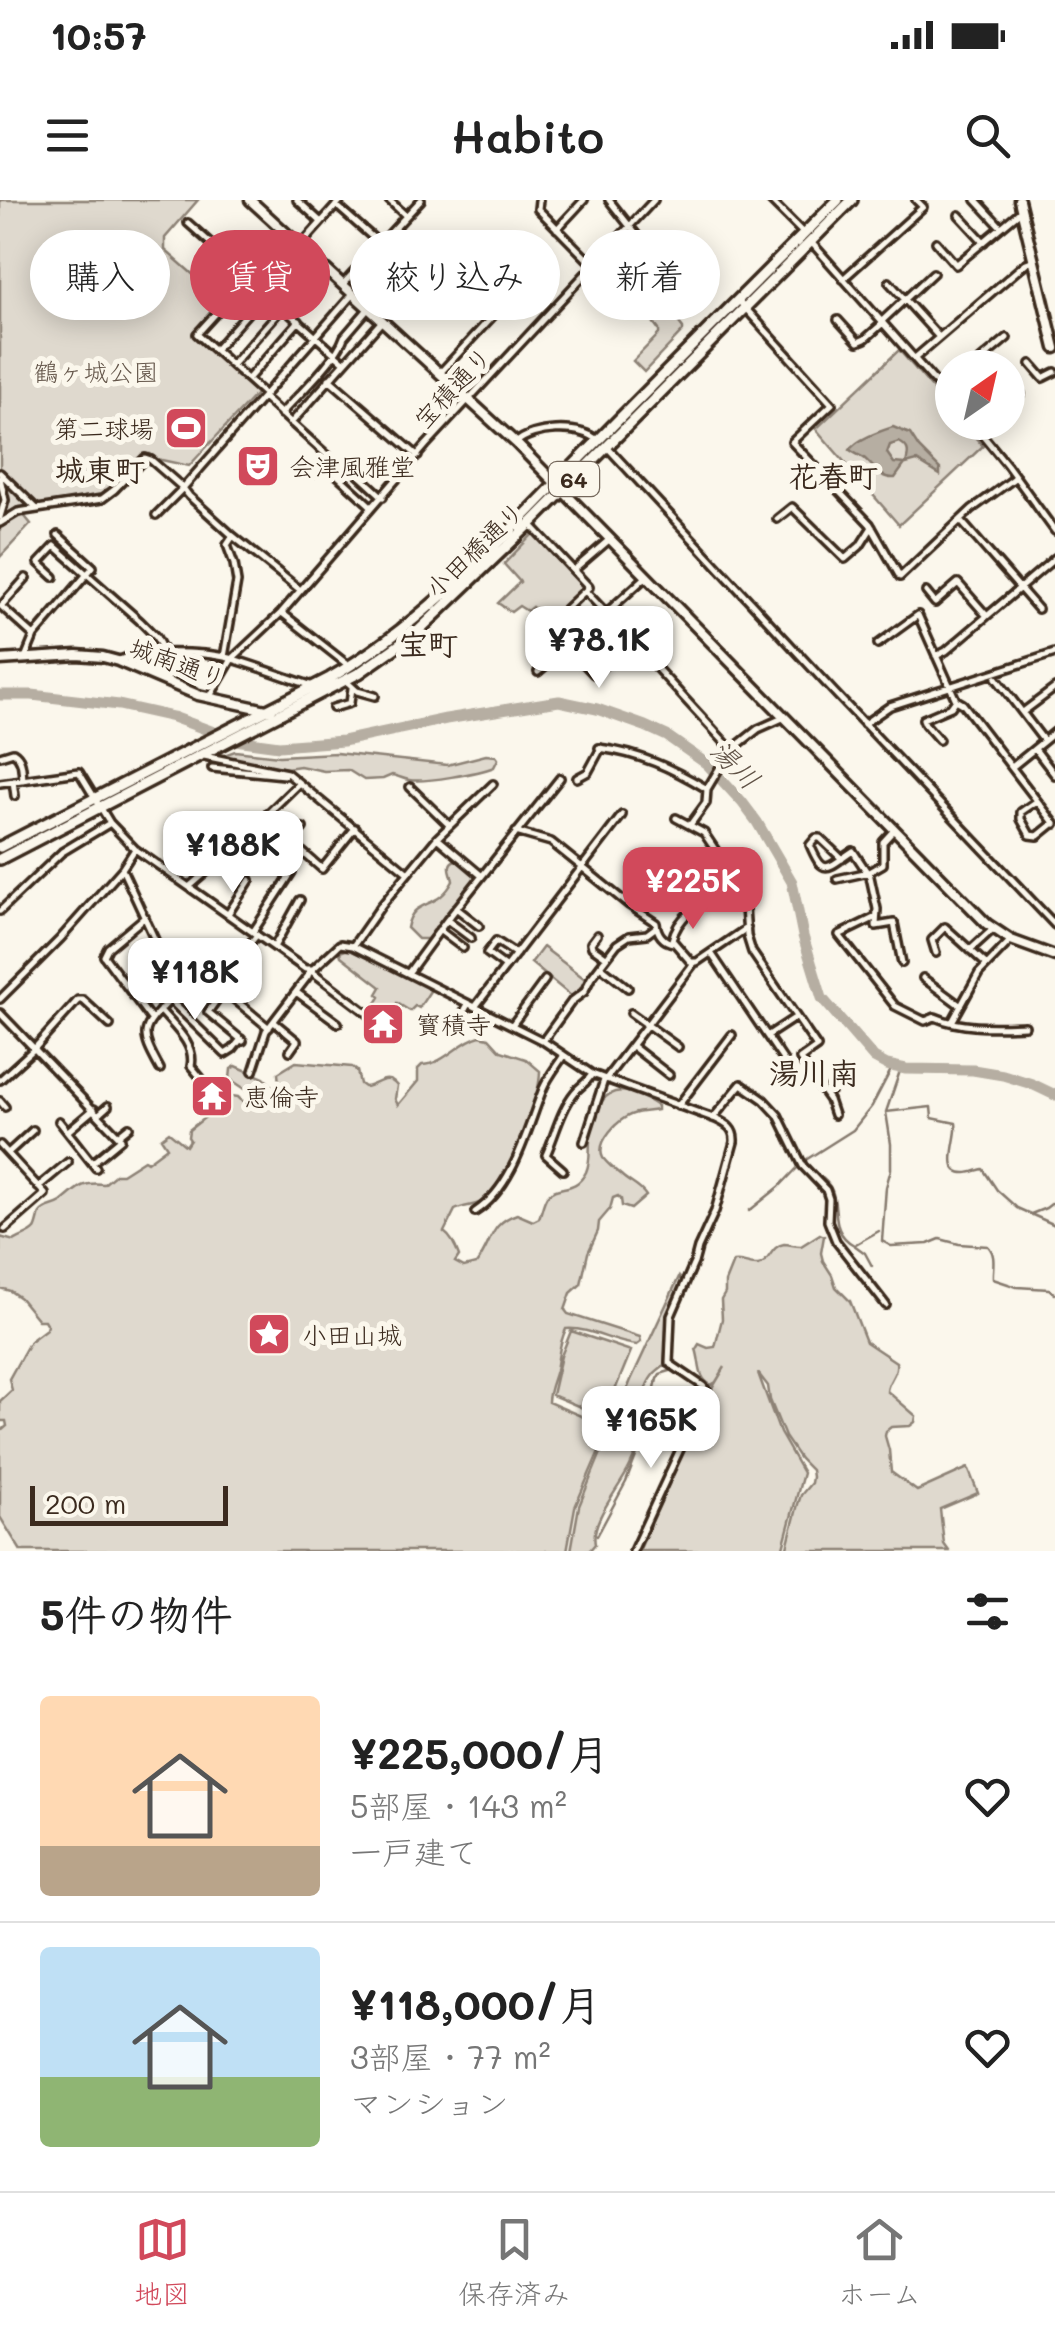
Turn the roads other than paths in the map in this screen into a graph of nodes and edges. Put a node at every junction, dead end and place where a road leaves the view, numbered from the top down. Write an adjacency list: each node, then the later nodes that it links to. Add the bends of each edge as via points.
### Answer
1 (250, 200): 25 (street)
2 (297, 200): 19 (street)
3 (389, 200): 18 (street)
4 (420, 200): 18 (street)
5 (539, 200): 23 (street, via 538,209)
6 (584, 200): 23 (street)
7 (609, 200): 21 (street)
8 (654, 200): 21 (street, 宝積通り)
9 (770, 200): 31 (street)
10 (838, 200): 31 (main road, 小田橋通り / 64)
11 (852, 200): 31 (main road, 小田橋通り / 64)
12 (916, 200): 40 (street, via 923,207)
13 (976, 200): 22 (street)
14 (1020, 200): 16 (street)
15 (339, 202): 19 (street); 27 (street)
16 (1022, 210): 22 (street); 35 (street)
17 (959, 215): 33 (street)
18 (406, 216): 28 (street)
19 (321, 222): 26 (street)
20 (188, 223): 24 (street)
21 (630, 226): 29 (street, 宝積通り); 30 (street)
22 (1002, 228): 33 (street)
23 (557, 229): 34 (street)
24 (196, 230)
25 (282, 230)
26 (314, 230)
27 (366, 230)
28 (392, 230)
29 (626, 230)
30 (633, 230)
31 (807, 238): 40 (street); 46 (main road, 小田橋通り / 64)
32 (936, 242): 33 (street, via 956,265)
33 (984, 242)
34 (580, 252)
35 (1034, 260): 56 (street); 59 (street)
36 (330, 273): 42 (street)
37 (933, 273): 45 (street)
38 (350, 275): 42 (street)
39 (580, 279): 73 (street, 宝積通り)
40 (843, 280): 55 (street)
41 (889, 282): 45 (street)
42 (342, 284): 43 (street)
43 (350, 291)
44 (350, 298): 57 (street)
45 (905, 300): 55 (street); 56 (street)
46 (742, 304): 78 (main road, 小田橋通り / 64); 95 (street, via 832,404 792,442)
47 (210, 320): 60 (street, via 197,334)
48 (241, 320): 60 (street)
49 (272, 320): 66 (street)
50 (359, 320): 62 (street)
51 (489, 320): 68 (street)
52 (838, 320): 55 (street, via 858,342)
53 (299, 321): 57 (street); 69 (street)
54 (382, 321): 64 (street); 68 (street)
55 (883, 322): 63 (street)
56 (938, 336): 63 (street)
57 (317, 337): 62 (street); 72 (street)
58 (1007, 338): 61 (street)
59 (1055, 348)
60 (215, 350): 66 (street)
61 (993, 350)
62 (335, 354): 64 (street); 74 (street)
63 (915, 358): 71 (street)
64 (344, 362): 70 (street)
65 (1031, 364): 67 (street, via 1043,378)
66 (232, 365): 69 (street)
67 (1055, 372)
68 (440, 374): 73 (street)
69 (248, 379): 72 (street)
70 (330, 379): 75 (street); 79 (street)
71 (935, 381)
72 (264, 396): 74 (street); 86 (street)
73 (468, 399): 77 (street); 79 (street, 宝積通り)
74 (281, 414): 75 (street)
75 (291, 423): 80 (street, via 328,456)
76 (986, 440): 84 (street)
77 (516, 443): 78 (street, via 528,434 572,430); 85 (street)
78 (602, 443): 85 (main road, 小田橋通り / 64); 145 (street)
79 (418, 456): 87 (street, 宝積通り)
80 (323, 462): 82 (street); 89 (street)
81 (350, 466): 87 (street)
82 (312, 474)
83 (0, 476): 88 (street); 92 (street)
84 (1016, 478): 93 (street); 96 (street)
85 (560, 487): 94 (main road, 小田橋通り / 64); 99 (street); 128 (main road, 小田橋通り / 64, via 430,607)
86 (183, 488): 88 (street, via 145,458 102,498); 90 (street); 98 (street)
87 (383, 497): 89 (street, 宝積通り)
88 (37, 508): 92 (street)
89 (373, 508): 107 (street, 宝積通り)
90 (156, 515)
91 (777, 519): 95 (street, via 792,507 845,559)
92 (0, 520)
93 (960, 521): 95 (street, via 900,577); 106 (street)
94 (530, 524): 101 (street); 131 (main road, 小田橋通り / 64, via 416,632)
95 (872, 526)
96 (1055, 531)
97 (58, 535): 102 (street, via 93,568)
98 (233, 536): 107 (street); 123 (street, via 226,545 237,582)
99 (610, 539): 101 (street); 103 (street)
100 (1055, 558): 106 (street)
101 (574, 570): 108 (street, via 588,585)
102 (86, 575): 104 (street, via 55,546 39,562); 116 (street); 120 (street, via 140,621)
103 (648, 576): 111 (street); 143 (street)
104 (54, 577)
105 (26, 578): 116 (street, via 1,606)
106 (1020, 588): 110 (street); 113 (street)
107 (300, 590): 112 (street, 宝積通り)
108 (585, 591): 111 (street); 119 (street, via 548,626)
109 (926, 592): 113 (street, via 935,603 958,583)
110 (1038, 609)
111 (606, 612): 114 (street); 115 (street)
112 (281, 613): 125 (street, 宝積通り); 128 (street)
113 (987, 616): 122 (street)
114 (592, 626): 115 (street, via 605,640); 119 (street)
115 (620, 628): 117 (street)
116 (34, 636): 124 (street)
117 (632, 641): 119 (street, via 594,674); 150 (street)
118 (878, 644): 122 (street, via 918,616)
119 (568, 646): 129 (street)
120 (165, 653): 123 (street); 127 (street)
121 (1055, 653): 133 (street)
122 (936, 656): 133 (street)
123 (224, 657): 125 (street)
124 (25, 658): 126 (street, 城南通り); 127 (street, 城南通り)
125 (232, 659): 132 (street); 136 (street, 宝積通り)
126 (0, 660)
127 (118, 661): 136 (street, 城南通り)
128 (350, 666): 132 (main road, 小田橋通り / 64)
129 (538, 672)
130 (996, 678): 141 (street)
131 (349, 684): 135 (street); 139 (street, via 350,703); 142 (main road, 小田橋通り / 64)
132 (314, 686): 140 (main road, 小田橋通り / 64)
133 (950, 688): 137 (street); 145 (street, via 884,708)
134 (1055, 688): 141 (street)
135 (376, 696)
136 (209, 698): 138 (street, 城南通り)
137 (956, 700): 147 (street, via 923,719); 153 (street)
138 (241, 704): 140 (street, 城南通り); 144 (street)
139 (333, 708)
140 (268, 710): 142 (street, 城南通り); 144 (main road, 小田橋通り / 64)
141 (1022, 712): 148 (street)
142 (281, 714): 151 (main road, 小田橋通り / 64)
143 (784, 717): 150 (street); 179 (street)
144 (242, 723): 151 (main road, 小田橋通り / 64)
145 (864, 724): 203 (street)
146 (1055, 732): 148 (street)
147 (939, 740)
148 (1044, 741): 149 (street)
149 (1034, 748): 153 (street); 156 (street)
150 (730, 751): 165 (street)
151 (199, 753): 155 (street); 168 (main road, 小田橋通り / 64)
152 (0, 756): 159 (street, via 17,754)
153 (1012, 767): 167 (street)
154 (212, 768): 155 (street)
155 (285, 772): 161 (street)
156 (1055, 775)
157 (560, 778): 180 (street)
158 (577, 778): 165 (street, via 588,772 600,748 649,759)
159 (23, 780): 160 (street); 168 (street, via 79,772)
160 (12, 781): 162 (street); 166 (street)
161 (300, 782): 176 (street); 178 (street)
162 (0, 784)
163 (492, 784): 174 (street)
164 (410, 787): 174 (street)
165 (707, 788): 175 (street, via 706,803)
166 (15, 796)
167 (1037, 801): 172 (street); 172 (street, via 1022,812 1030,835)
168 (99, 803): 171 (street); 182 (main road, 小田橋通り / 64); 184 (main road, 小田橋通り / 64)
169 (622, 815): 186 (street)
170 (676, 818): 175 (street)
171 (110, 823): 183 (street); 198 (street, via 62,852)
172 (1054, 823)
173 (222, 824): 195 (street, via 233,849)
174 (450, 825): 181 (street)
175 (690, 825): 194 (street, via 704,834)
176 (254, 827)
177 (303, 828): 178 (street, via 290,841 322,869)
178 (355, 828): 190 (street)
179 (895, 829): 189 (street, via 883,842 883,864); 207 (street)
180 (516, 832): 186 (street, via 549,841); 191 (street)
181 (437, 838): 190 (street); 191 (street)
182 (0, 847)
183 (134, 849): 187 (street); 195 (street)
184 (0, 859)
185 (842, 859): 185 (street, via 823,868 810,845 820,838); 189 (street, via 853,852)
186 (583, 868): 205 (street); 221 (street)
187 (122, 869): 201 (street); 239 (street)
188 (292, 872): 209 (street)
189 (868, 872): 192 (street); 200 (street)
190 (408, 873): 214 (street)
191 (482, 876): 197 (street)
192 (836, 879)
193 (250, 880): 199 (street)
194 (736, 882): 206 (street); 213 (street, via 681,918)
195 (189, 887): 199 (street)
196 (300, 900): 215 (street)
197 (456, 908): 202 (street); 204 (street)
198 (0, 911)
199 (228, 914): 209 (street)
200 (876, 916): 225 (street, via 876,926 894,923); 249 (street, via 838,936 895,1006 925,1022)
201 (145, 918): 227 (street); 248 (street, via 104,956)
202 (447, 920): 208 (street); 211 (street)
203 (1055, 925)
204 (480, 926)
205 (656, 927): 213 (street); 223 (street, via 624,938)
206 (748, 928): 218 (street); 247 (street, via 752,952)
207 (993, 928): 212 (street); 217 (street)
208 (440, 930): 216 (street); 232 (street)
209 (255, 933): 215 (street); 235 (street)
210 (597, 934): 223 (street, via 592,947)
211 (471, 938)
212 (1011, 940): 222 (street); 226 (street)
213 (674, 943): 224 (street)
214 (353, 946): 231 (street, via 337,946); 232 (street)
215 (274, 947): 231 (street)
216 (463, 948)
217 (970, 950): 219 (street, via 945,927 932,940); 226 (street)
218 (711, 953): 224 (street); 258 (street)
219 (936, 953)
220 (181, 954): 227 (street)
221 (516, 954): 229 (street); 229 (street, via 496,941 487,954)
222 (1055, 956)
223 (606, 958): 228 (street)
224 (694, 962): 254 (street)
225 (902, 963)
226 (987, 964): 242 (street)
227 (160, 965): 240 (street)
228 (600, 966): 236 (street); 259 (street)
229 (506, 967): 241 (street)
230 (199, 970): 235 (street)
231 (310, 970): 238 (street); 246 (street)
232 (408, 972): 241 (street)
233 (923, 978): 242 (street)
234 (546, 980): 253 (street)
235 (216, 984): 237 (street)
236 (628, 988)
237 (224, 990): 240 (street, via 208,1012 242,1040 224,1054); 252 (street)
238 (296, 992): 250 (street); 252 (street)
239 (0, 1000)
240 (170, 1000): 243 (street)
241 (472, 1005): 253 (street); 256 (street)
242 (961, 1006): 249 (street)
243 (160, 1010): 248 (street); 270 (street, via 192,1049 191,1066)
244 (0, 1012): 262 (street)
245 (631, 1013): 254 (street)
246 (371, 1016)
247 (796, 1017): 258 (street); 274 (street, via 817,1047 800,1059)
248 (150, 1018): 266 (street, via 146,1034)
249 (952, 1022): 255 (street)
250 (338, 1023)
251 (110, 1025): 262 (street, via 78,1000)
252 (272, 1025): 263 (street, via 298,1040); 267 (street)
253 (512, 1025): 259 (street)
254 (648, 1025): 260 (street); 261 (street)
255 (1025, 1026)
256 (453, 1032)
257 (732, 1036): 276 (street)
258 (767, 1036): 265 (street)
259 (542, 1041): 264 (street)
260 (632, 1046): 269 (street); 272 (street)
261 (678, 1047)
262 (34, 1050): 271 (street); 277 (street)
263 (290, 1050)
264 (564, 1055): 268 (street); 291 (street, via 518,1154 497,1191)
265 (784, 1060)
266 (160, 1069)
267 (253, 1071)
268 (592, 1074): 272 (street); 289 (street, via 576,1090 546,1155)
269 (669, 1075)
270 (201, 1078)
271 (0, 1080)
272 (604, 1080): 276 (street); 285 (street)
273 (845, 1081): 274 (street)
274 (825, 1094): 278 (street)
275 (108, 1106): 277 (street)
276 (678, 1106): 279 (street)
277 (96, 1112): 283 (street); 284 (street)
278 (834, 1115)
279 (713, 1118): 293 (street, via 741,1084 778,1115 802,1166 826,1190 836,1241); 294 (street, via 730,1127 734,1142 716,1211 671,1316 668,1356 672,1367 707,1392)
280 (59, 1120): 283 (street)
281 (129, 1127): 284 (street)
282 (33, 1130): 287 (street)
283 (68, 1131): 284 (street, via 94,1165)
284 (119, 1136)
285 (584, 1142)
286 (0, 1145): 287 (street)
287 (8, 1153): 290 (street)
288 (68, 1162): 290 (street)
289 (562, 1170)
290 (38, 1186): 292 (street, via 45,1194)
291 (475, 1212)
292 (4, 1229)
293 (886, 1305)
294 (633, 1551)

